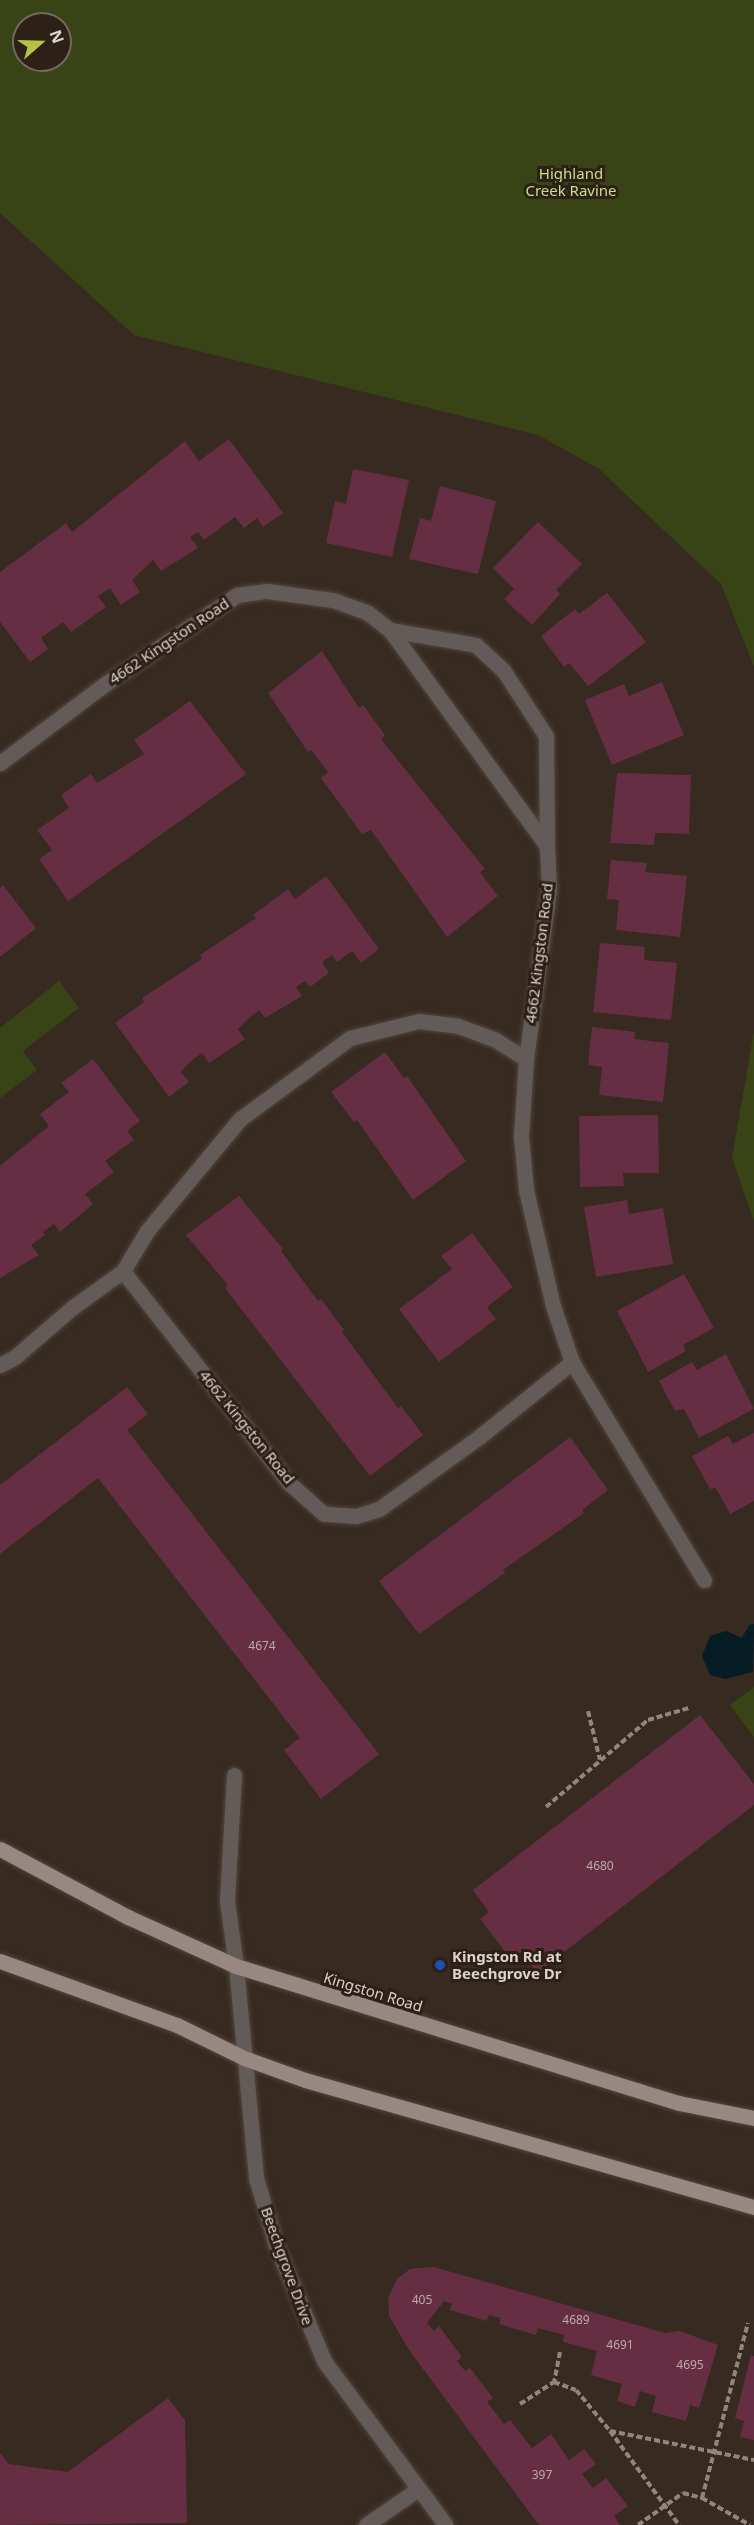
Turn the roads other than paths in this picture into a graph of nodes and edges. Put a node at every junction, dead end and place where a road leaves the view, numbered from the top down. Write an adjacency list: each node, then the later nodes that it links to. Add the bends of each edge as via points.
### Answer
1 (390, 630): 2 (street, 4662 Kingston Road, via 368,613 333,600 267,591 237,595 105,684); 3 (street, 4662 Kingston Road); 3 (street, 4662 Kingston Road, via 476,645 503,670 546,736)
2 (0, 762)
3 (547, 846): 4 (street, 4662 Kingston Road, via 549,889)
4 (526, 1059): 5 (street, via 494,1039 458,1026 419,1021 350,1038 240,1119 147,1232); 6 (street, 4662 Kingston Road, via 521,1136 526,1190 553,1306)
5 (123, 1271): 6 (street, 4662 Kingston Road, via 289,1483 324,1514 356,1516 379,1509 479,1437); 7 (street)
6 (572, 1362): 8 (street, 4662 Kingston Road)
7 (0, 1365)
8 (704, 1580)
9 (234, 1774): 12 (street, Beechgrove Drive, via 227,1901)
10 (0, 1849): 12 (main road, Kingston Road, via 128,1917)
11 (0, 1961): 13 (main road, via 177,2025)
12 (236, 1966): 13 (street, Beechgrove Drive); 14 (main road, Kingston Road, via 679,2103)
13 (244, 2058): 15 (main road, via 305,2080); 16 (street, Beechgrove Drive, via 256,2178 296,2298 324,2361)
14 (754, 2118)
15 (754, 2207)
16 (418, 2489): 17 (street); 18 (street, Beechgrove Drive)
17 (366, 2525)
18 (446, 2525)

